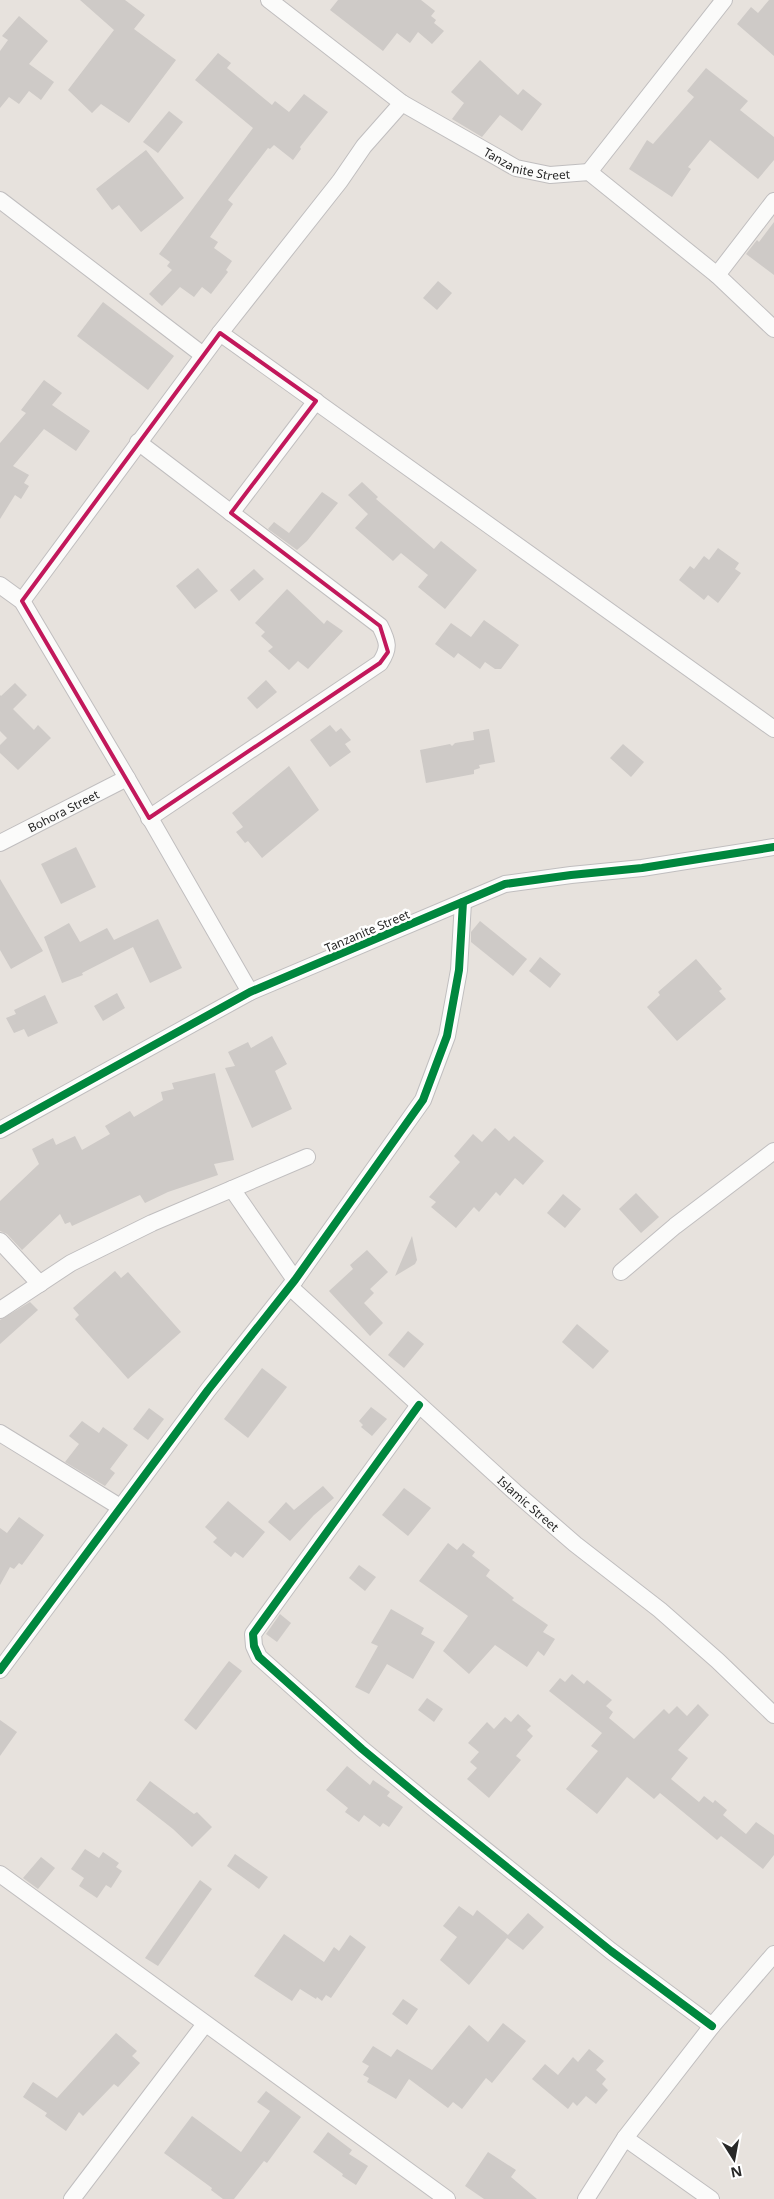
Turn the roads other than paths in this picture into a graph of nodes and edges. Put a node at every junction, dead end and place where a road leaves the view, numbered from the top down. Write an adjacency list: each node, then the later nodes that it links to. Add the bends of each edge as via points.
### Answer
1 (269, 0): 3 (street, Tanzanite Street)
2 (724, 0): 4 (street)
3 (402, 103): 4 (street, Tanzanite Street, via 516,168 550,175); 9 (street, via 364,146 340,182)
4 (589, 172): 7 (street, Tanzanite Street)
5 (0, 200): 10 (street)
6 (774, 201): 7 (street)
7 (717, 275): 8 (street, Tanzanite Street)
8 (774, 329)
9 (220, 333): 10 (street); 11 (street)
10 (203, 355): 12 (street)
11 (316, 402): 13 (street); 16 (street)
12 (138, 442): 13 (street); 15 (street)
13 (231, 513): 18 (street, via 380,626 387,639 388,652 380,663)
14 (0, 585): 15 (street)
15 (22, 601): 17 (street)
16 (774, 729)
17 (127, 778): 18 (street); 19 (street, Bohora Street)
18 (150, 818): 22 (street)
19 (0, 843)
20 (774, 847): 21 (street, Tanzanite Street, via 642,868 505,884)
21 (463, 902): 22 (street, Tanzanite Street); 30 (street, via 459,970 447,1036 423,1100)
22 (250, 992): 23 (street, Tanzanite Street)
23 (0, 1130)
24 (774, 1151): 28 (street, via 675,1226)
25 (307, 1157): 26 (street)
26 (232, 1189): 29 (street, via 152,1223 71,1263); 30 (street, Islamic Street)
27 (0, 1241): 29 (street)
28 (621, 1272)
29 (40, 1284): 31 (street)
30 (292, 1284): 32 (street, Islamic Street); 34 (street)
31 (0, 1310)
32 (419, 1405): 36 (street, Islamic Street, via 575,1544 660,1610); 40 (street, via 253,1634 259,1657 434,1808 611,1951)
33 (0, 1432): 34 (street)
34 (120, 1507): 35 (street)
35 (0, 1670)
36 (774, 1715)
37 (0, 1874): 39 (street)
38 (774, 1954): 40 (street)
39 (205, 2024): 42 (street); 43 (street)
40 (712, 2026): 41 (street)
41 (625, 2138): 44 (street); 45 (street)
42 (72, 2199)
43 (447, 2199)
44 (586, 2199)
45 (711, 2199)

